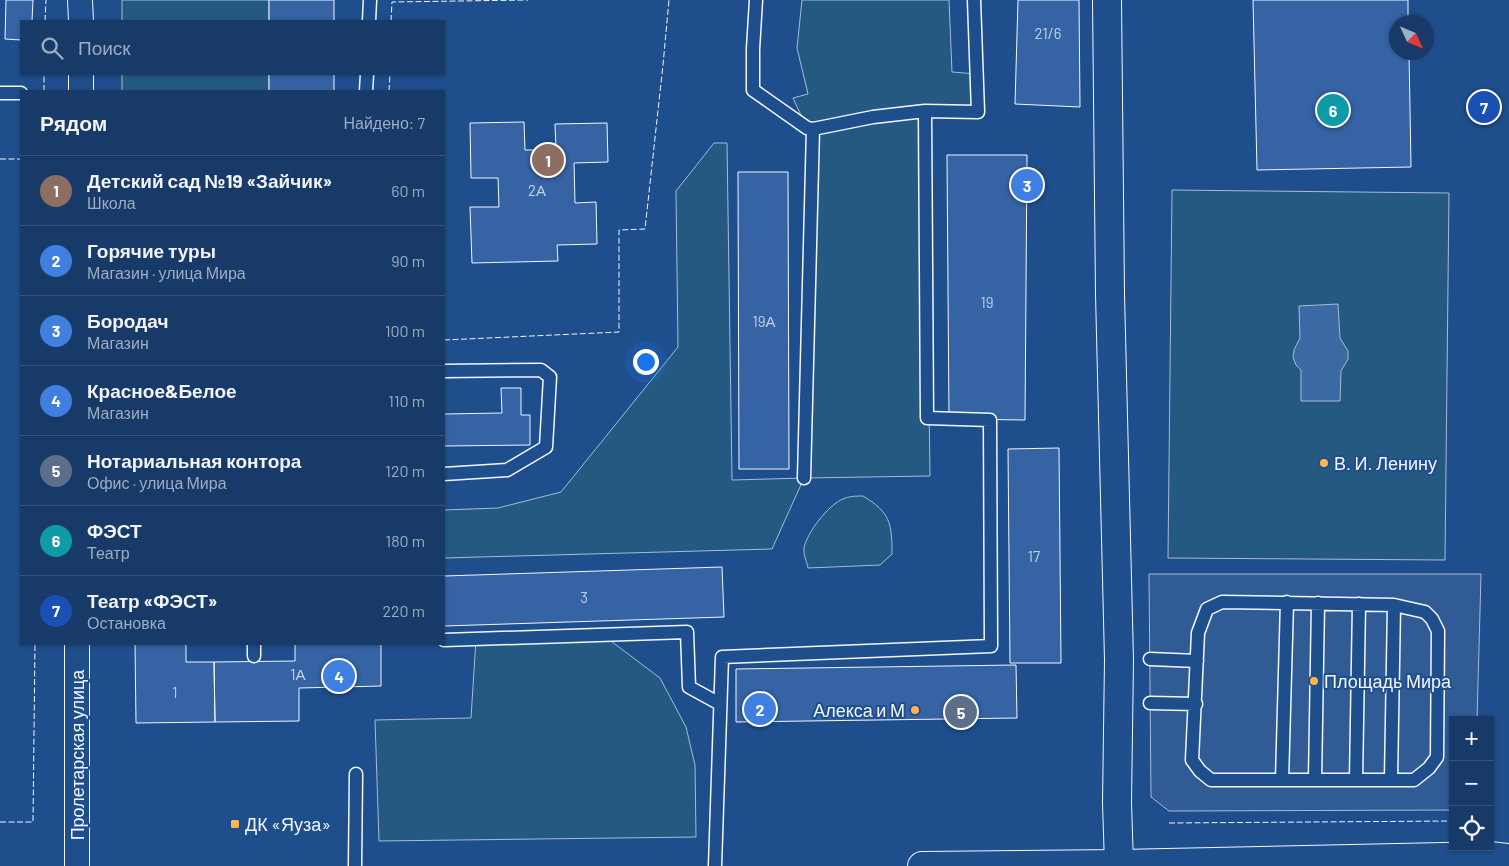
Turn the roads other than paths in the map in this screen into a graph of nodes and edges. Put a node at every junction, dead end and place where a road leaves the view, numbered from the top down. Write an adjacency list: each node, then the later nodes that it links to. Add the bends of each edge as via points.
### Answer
1 (80, 0): 6 (street)
2 (370, 0): 7 (lane)
3 (756, 0): 15 (lane, via 753,90 807,128)
4 (974, 0): 14 (lane, via 978,112)
5 (1107, 0): 36 (street, via 1119,660)
6 (81, 20)
7 (369, 20)
8 (81, 75): 10 (street)
9 (367, 75): 11 (lane)
10 (81, 90)
11 (366, 90)
12 (0, 93): 13 (lane)
13 (20, 93)
14 (925, 112): 15 (lane, via 873,117); 27 (lane, via 927,418 990,420 991,646 722,657)
15 (814, 129): 18 (lane)
16 (445, 371): 17 (lane, via 541,370 550,378 546,447 507,470)
17 (445, 474)
18 (804, 478)
19 (1287, 602): 20 (lane); 26 (lane, via 1222,602 1207,609 1198,633); 31 (lane)
20 (1318, 603): 21 (lane); 32 (lane)
21 (1359, 604): 22 (lane); 33 (lane)
22 (1394, 605): 34 (lane); 34 (lane, via 1425,612 1438,631 1437,757 1414,780)
23 (445, 640): 27 (lane, via 687,632 688,687)
24 (77, 645): 37 (street, Пролетарская улица)
25 (1150, 660): 26 (lane)
26 (1197, 661): 29 (lane)
27 (720, 704): 39 (lane)
28 (1150, 704): 29 (lane)
29 (1196, 704): 31 (lane, via 1192,760 1200,771 1211,780)
30 (356, 774): 38 (lane)
31 (1282, 780): 32 (lane)
32 (1315, 780): 33 (lane)
33 (1356, 780): 34 (lane)
34 (1390, 780)
35 (1509, 858): 36 (street)
36 (1119, 864): 40 (street)
37 (77, 866)
38 (355, 866)
39 (715, 866)
40 (922, 866)

